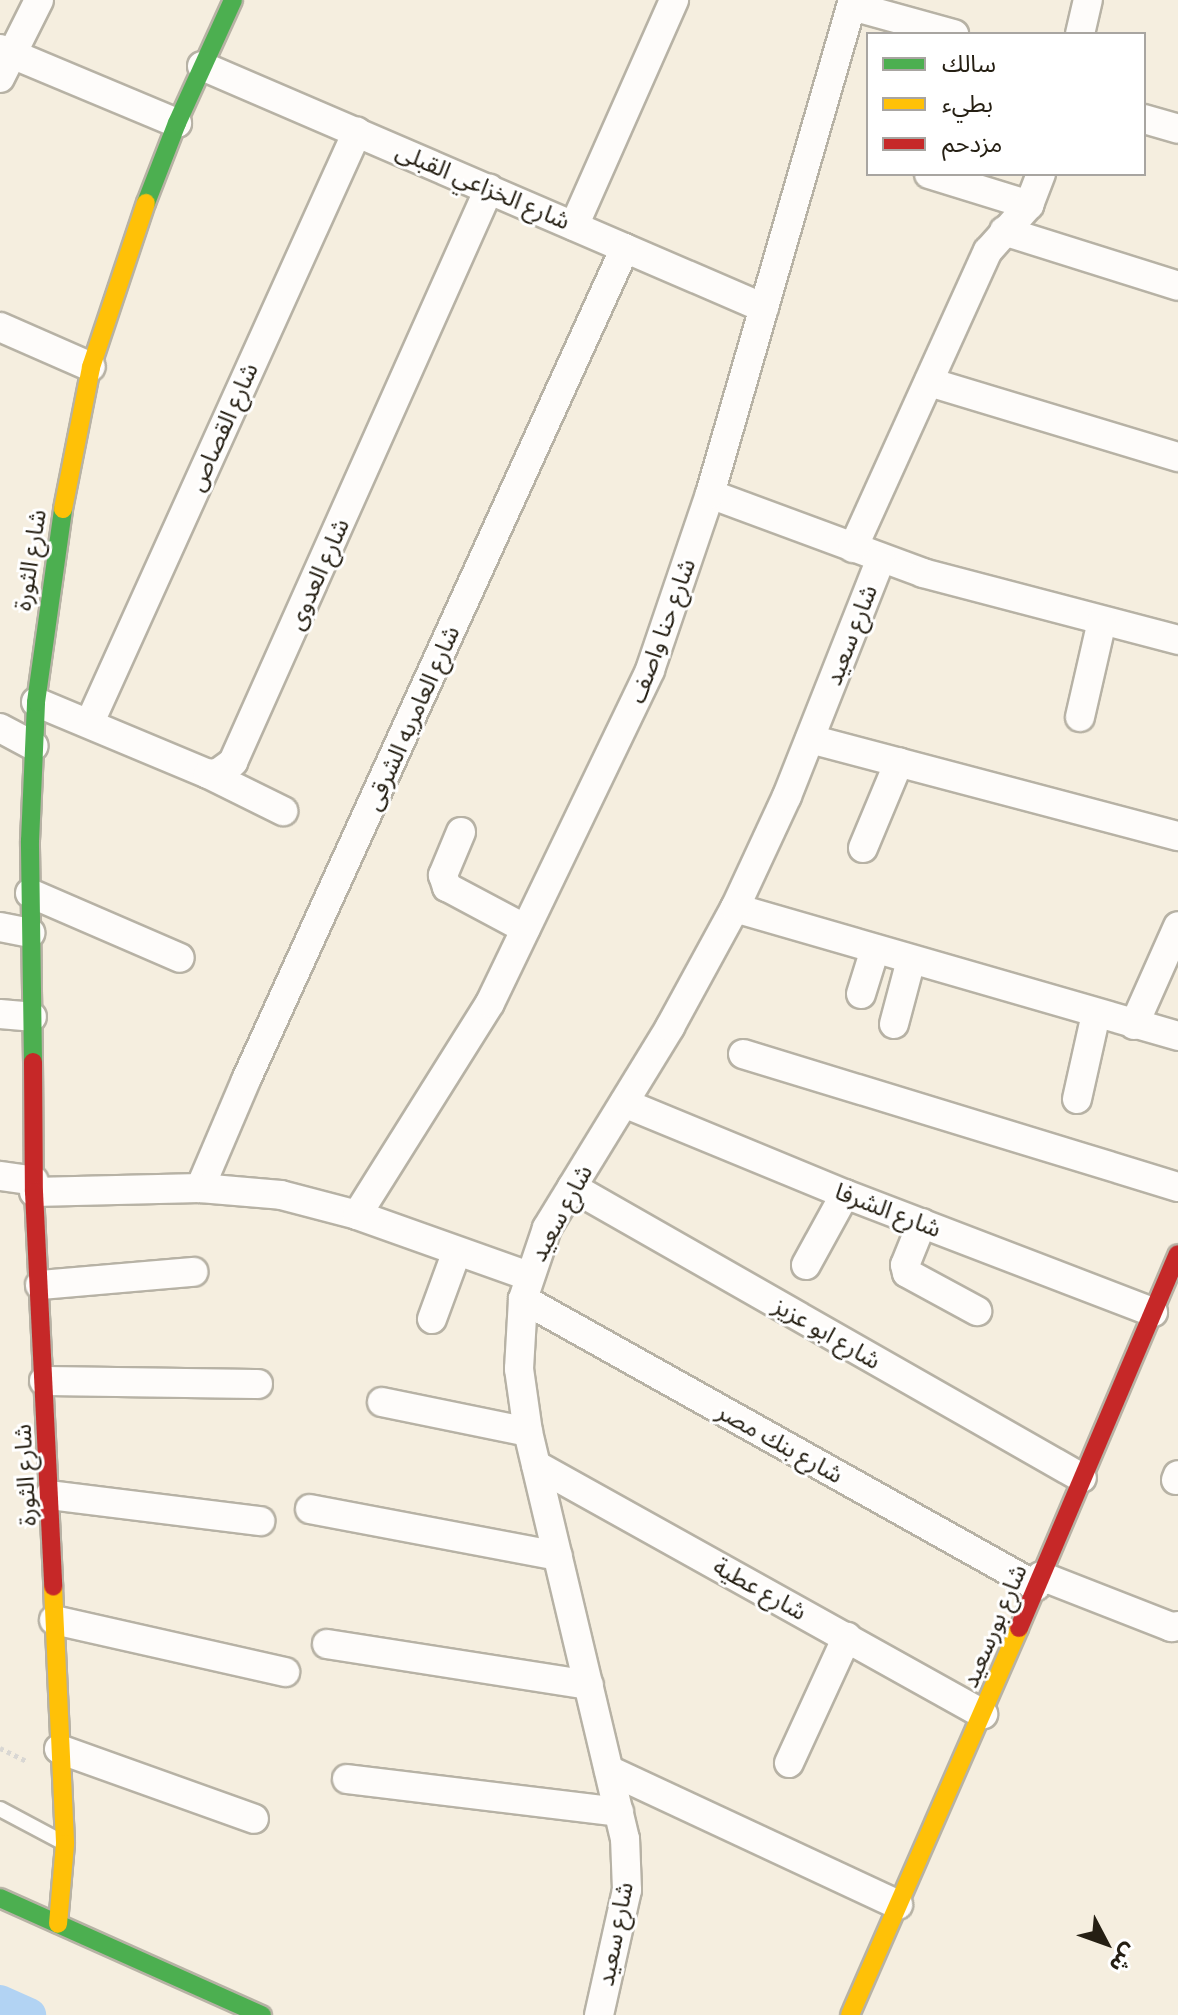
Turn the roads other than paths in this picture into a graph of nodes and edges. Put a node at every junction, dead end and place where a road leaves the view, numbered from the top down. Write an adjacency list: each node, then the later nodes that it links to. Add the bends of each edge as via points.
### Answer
1 (39, 0): 8 (street)
2 (233, 0): 9 (main road, شارع الثورة)
3 (674, 0): 18 (street)
4 (1088, 0): 7 (street)
5 (853, 3): 6 (street); 22 (street, شارع حنا واصف)
6 (947, 32)
7 (1080, 32)
8 (4, 61): 11 (street)
9 (202, 66): 11 (main road, شارع الثورة); 13 (street, شارع الخزاعي القبلى)
10 (1146, 120): 12 (street)
11 (177, 123): 24 (main road, شارع الثورة)
12 (1178, 129)
13 (357, 132): 16 (street, شارع الخزاعي القبلى); 34 (street, شارع القصاص)
14 (935, 176): 17 (street)
15 (1040, 176): 17 (street, شارع سعيد)
16 (489, 189): 18 (street, شارع الخزاعي القبلى); 39 (street, شارع العدوى, via 237,755 226,768)
17 (1029, 205): 19 (street, شارع سعيد)
18 (574, 226): 20 (street, شارع الخزاعي القبلى)
19 (1004, 231): 21 (street); 25 (street, شارع سعيد, via 988,251)
20 (625, 248): 22 (street, شارع الخزاعي القبلى); 67 (street, شارع العامريه الشرقى)
21 (1178, 286)
22 (764, 308): 27 (street, شارع حنا واصف)
23 (0, 327): 24 (street)
24 (91, 367): 32 (main road, شارع الثورة, via 58,533)
25 (929, 382): 26 (street); 28 (street, شارع سعيد)
26 (1178, 457)
27 (710, 494): 28 (street); 48 (street, شارع حنا واصف, via 650,670)
28 (853, 548): 29 (street)
29 (881, 559): 30 (street); 36 (street, شارع سعيد)
30 (1102, 621): 31 (street); 33 (street)
31 (1178, 640)
32 (36, 702): 34 (street); 37 (main road, شارع الثورة)
33 (1080, 717)
34 (90, 722): 39 (street)
35 (0, 728): 37 (street)
36 (810, 739): 38 (street); 45 (street, شارع سعيد)
37 (34, 746): 44 (main road, شارع الثورة)
38 (899, 762): 42 (street); 43 (street)
39 (208, 774): 40 (street)
40 (283, 811)
41 (461, 832): 48 (street, via 443,875 447,887)
42 (1178, 836)
43 (863, 848)
44 (30, 893): 49 (main road, شارع الثورة); 51 (street)
45 (735, 908): 50 (street); 62 (street, شارع سعيد)
46 (1178, 926): 58 (street)
47 (0, 927): 49 (street)
48 (526, 929): 69 (street, شارع حنا واصف, via 464,1048)
49 (30, 933): 56 (main road, شارع الثورة)
50 (875, 949): 52 (street); 53 (street)
51 (180, 958)
52 (911, 960): 55 (street); 57 (street)
53 (861, 994)
54 (0, 1014): 56 (street)
55 (1096, 1014): 58 (street); 61 (street)
56 (32, 1017): 64 (main road, شارع الثورة)
57 (894, 1024)
58 (1134, 1025): 59 (street)
59 (1178, 1036)
60 (743, 1054): 66 (street)
61 (1077, 1099)
62 (624, 1103): 65 (street, شارع سعيد); 68 (street, شارع الشرفا)
63 (0, 1176): 64 (street, شارع بنك مصر)
64 (34, 1187): 67 (street, شارع بنك مصر); 75 (main road, شارع الثورة)
65 (572, 1187): 76 (street, شارع سعيد, via 547,1228); 85 (street, شارع ابو عزيز)
66 (1178, 1187)
67 (200, 1188): 69 (street, شارع بنك مصر, via 281,1195)
68 (845, 1194): 70 (street, شارع الشرفا); 73 (street)
69 (357, 1215): 71 (street, شارع بنك مصر)
70 (922, 1223): 77 (street, via 905,1265 907,1273); 78 (street, شارع الشرفا)
71 (457, 1251): 76 (street, شارع بنك مصر); 79 (street)
72 (1178, 1254): 78 (main road, شارع بورسعيد)
73 (806, 1265)
74 (193, 1272): 75 (street)
75 (40, 1285): 80 (main road, شارع الثورة)
76 (526, 1287): 83 (street, شارع سعيد, via 519,1369); 90 (street, شارع بنك مصر)
77 (977, 1311)
78 (1153, 1312): 85 (main road, شارع بورسعيد)
79 (432, 1319)
80 (44, 1381): 81 (street); 86 (main road, شارع الثورة)
81 (258, 1384)
82 (382, 1402): 83 (street)
83 (528, 1432): 84 (street, شارع سعيد)
84 (536, 1465): 89 (street, شارع سعيد); 93 (street, شارع عطية)
85 (1082, 1478): 90 (main road, شارع بورسعيد)
86 (50, 1495): 88 (street); 91 (main road, شارع الثورة)
87 (310, 1509): 89 (street)
88 (260, 1521)
89 (558, 1556): 96 (street, شارع سعيد)
90 (1038, 1581): 92 (street, شارع بنك مصر); 97 (main road, شارع بورسعيد)
91 (54, 1620): 95 (street); 98 (main road, شارع الثورة)
92 (1178, 1626)
93 (847, 1637): 97 (street, شارع عطية); 99 (street)
94 (327, 1644): 96 (street)
95 (285, 1672)
96 (589, 1685): 100 (street, شارع سعيد)
97 (983, 1714): 107 (main road, شارع بورسعيد)
98 (59, 1749): 104 (street); 105 (main road, شارع الثورة)
99 (789, 1763)
100 (609, 1770): 103 (street, شارع سعيد); 107 (street)
101 (347, 1779): 103 (street)
102 (0, 1809): 105 (lane)
103 (619, 1812): 110 (street, شارع سعيد, via 627,1890)
104 (254, 1819)
105 (65, 1844): 108 (main road, شارع الثورة)
106 (0, 1898): 108 (main road)
107 (898, 1905): 111 (main road, شارع بورسعيد)
108 (58, 1924): 109 (main road)
109 (262, 2015)
110 (599, 2015)
111 (850, 2015)

